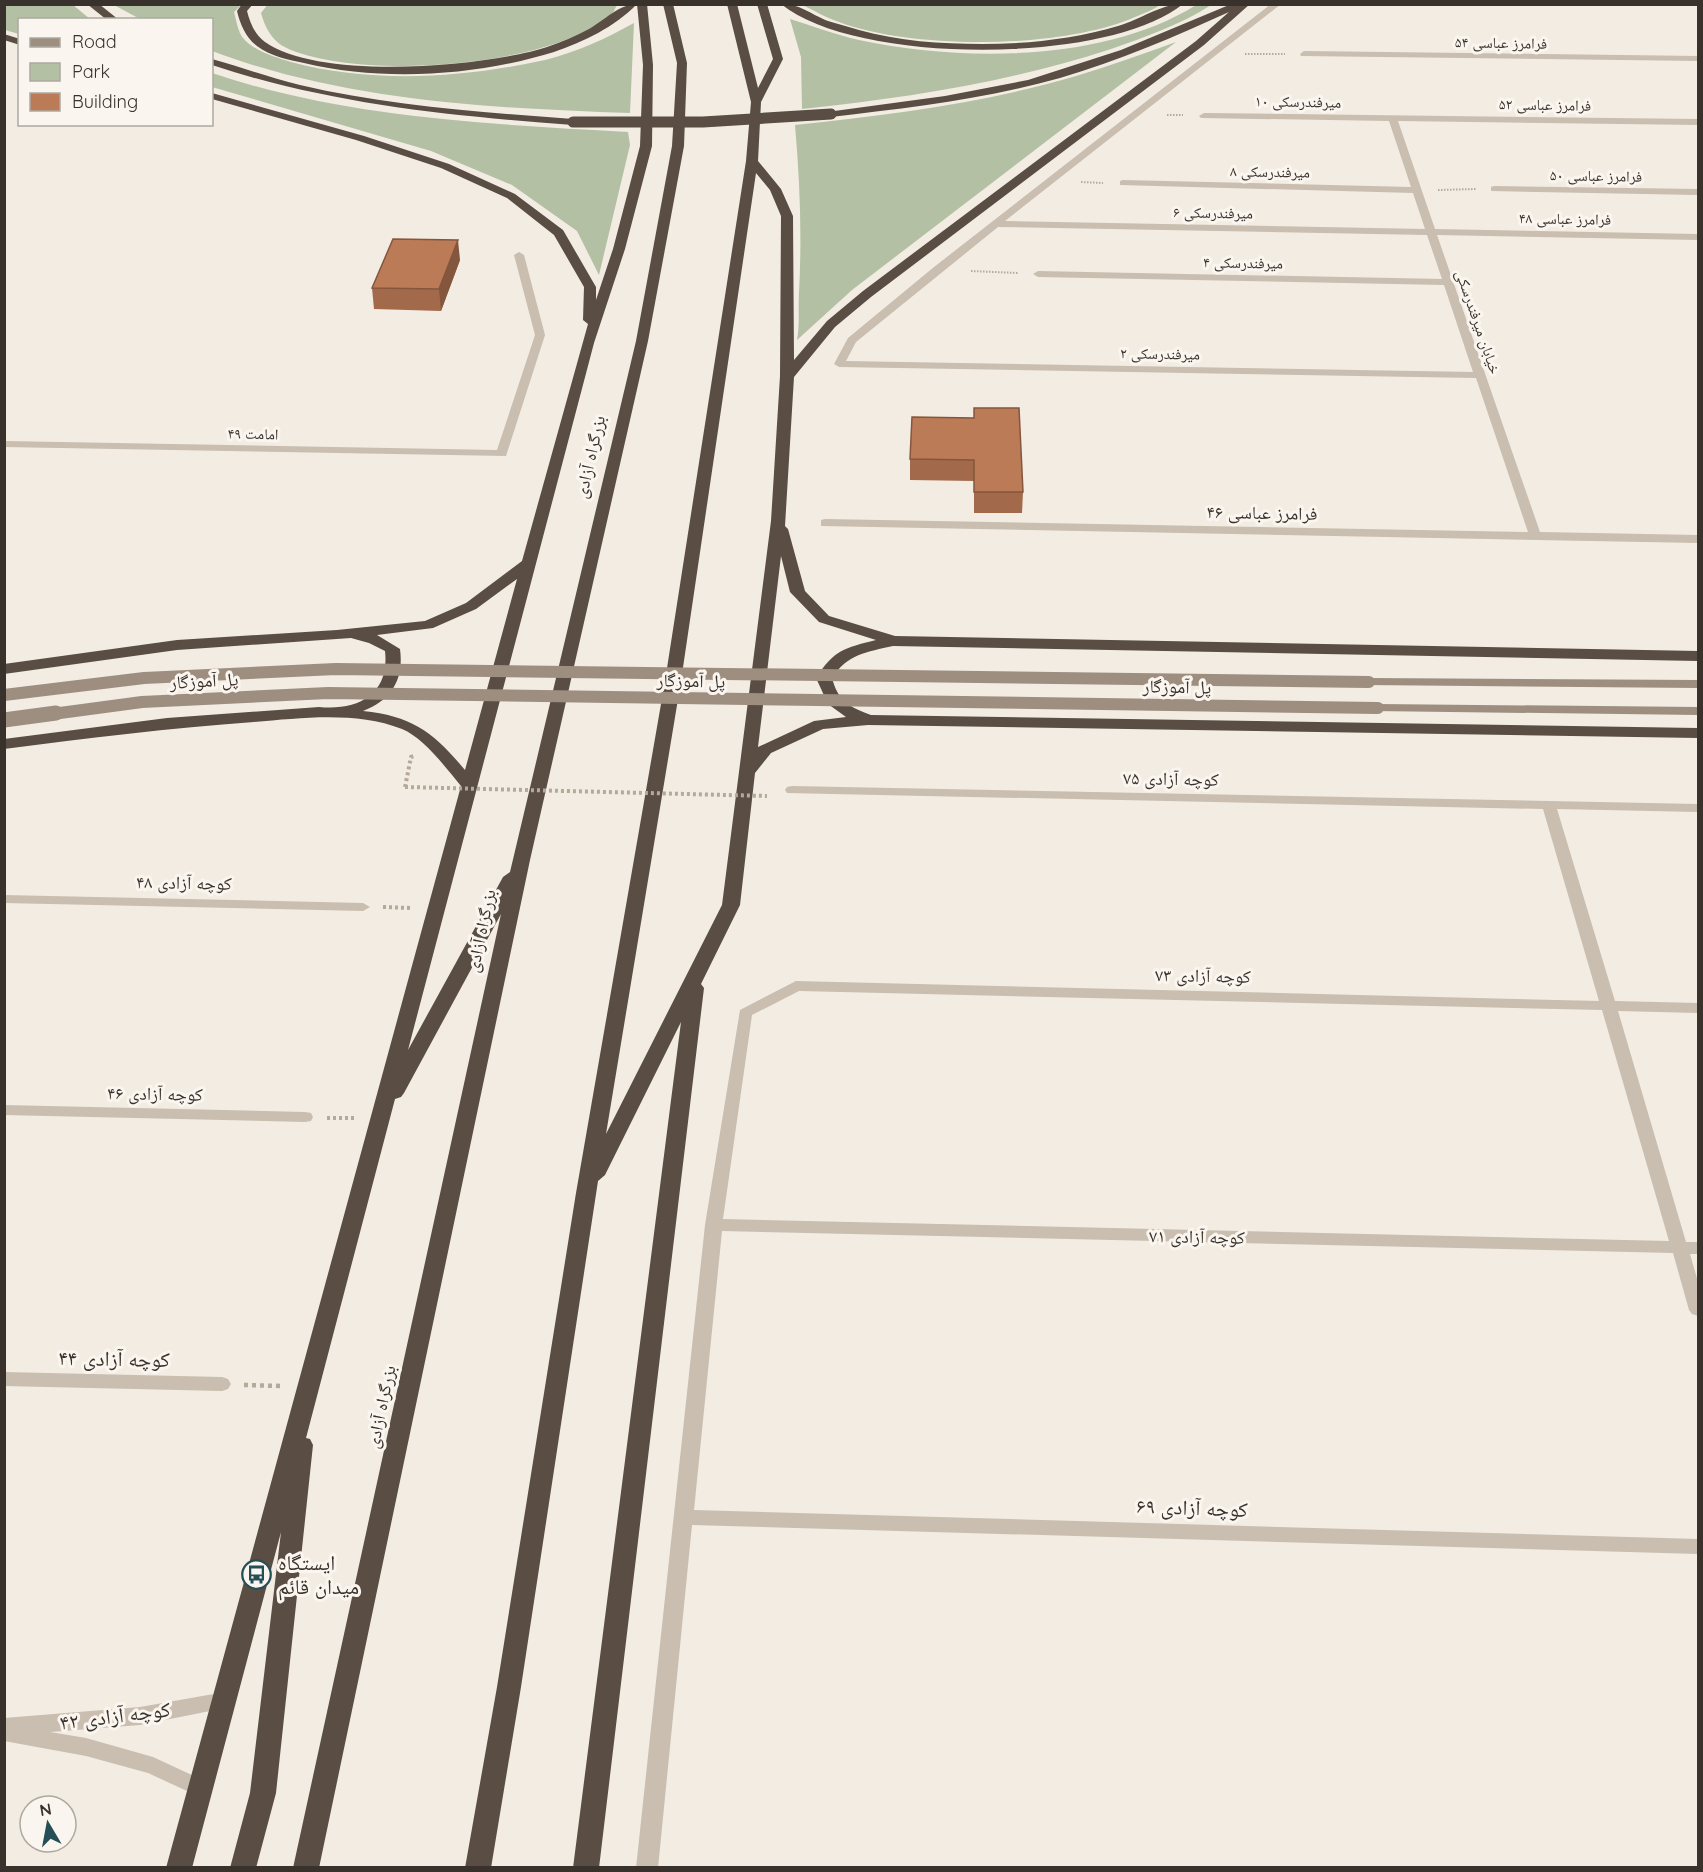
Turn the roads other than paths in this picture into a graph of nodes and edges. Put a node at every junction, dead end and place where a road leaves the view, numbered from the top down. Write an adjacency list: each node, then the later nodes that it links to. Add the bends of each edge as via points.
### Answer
1 (92, 4): 13 (highway)
2 (248, 4): 3 (highway, via 242,11 245,27 265,46 300,60 376,70 430,69 522,57 602,28)
3 (632, 4)
4 (642, 4): 33 (highway, via 648,65 646,146 619,249)
5 (668, 4): 59 (highway, بزرگراه آزادی, via 682,63 678,146 642,341)
6 (732, 4): 18 (highway)
7 (762, 4): 18 (highway, via 778,59)
8 (786, 4): 9 (highway, via 820,22 865,35 973,46 1082,39 1131,28)
9 (1178, 4)
10 (1239, 4): 16 (highway, bridge, via 1154,42 994,90 831,114 703,122 573,122 390,105 321,93)
11 (1245, 4): 35 (highway, via 1200,43 867,294 831,324)
12 (1277, 4): 27 (street)
13 (111, 18)
14 (1304, 54): 15 (street, فرامرز عباسی ۵۴)
15 (1698, 59)
16 (213, 62)
17 (213, 96): 33 (highway, via 444,166 510,196 559,233 590,287)
18 (756, 102): 22 (highway)
19 (1204, 116): 20 (street, میرفندرسکی ۱۰)
20 (1392, 117): 21 (street, فرامرز عباسی ۵۲); 25 (street, خیابان میرفندرسکی)
21 (1698, 122)
22 (752, 161): 35 (highway, via 775,189 787,216); 68 (highway, via 673,681)
23 (1123, 183): 25 (street, میرفندرسکی ۸)
24 (1494, 189): 26 (street, فرامرز عباسی ۵۰)
25 (1417, 190): 28 (street, خیابان میرفندرسکی)
26 (1698, 192)
27 (996, 224): 28 (street, میرفندرسکی ۶); 34 (street, میرفندرسکی ۲, via 852,340 839,364)
28 (1430, 232): 29 (street, فرامرز عباسی ۴۸); 32 (street, خیابان میرفندرسکی)
29 (1698, 237)
30 (519, 255): 36 (street, امامت ۴۹, via 540,335 502,454)
31 (1038, 274): 32 (street, میرفندرسکی ۴)
32 (1448, 282): 34 (street, خیابان میرفندرسکی)
33 (588, 343): 41 (highway)
34 (1480, 375): 39 (street, خیابان میرفندرسکی)
35 (787, 376): 37 (highway)
36 (4, 444)
37 (778, 521): 43 (highway, via 798,592 824,619); 54 (highway)
38 (825, 523): 39 (street, فرامرز عباسی ۴۶)
39 (1535, 536): 40 (street, فرامرز عباسی ۴۶)
40 (1698, 539)
41 (529, 563): 42 (highway, via 471,606 428,625); 55 (highway)
42 (337, 635): 45 (highway, via 177,645); 49 (highway, via 373,639 392,649 396,665 391,683 375,701 348,711)
43 (893, 641): 44 (highway); 51 (highway, via 858,649 835,661 824,678 828,697 847,712)
44 (1698, 656)
45 (4, 669)
46 (1698, 684): 47 (main road, پل آموزگار, bridge, via 336,669 144,678)
47 (4, 695)
48 (1698, 711): 50 (main road, پل آموزگار, bridge, via 328,693 142,702)
49 (319, 712): 53 (highway, via 167,723); 55 (highway, via 385,717 411,727 442,753)
50 (4, 720)
51 (868, 720): 52 (highway); 54 (highway, via 820,724 790,737 765,750)
52 (1698, 733)
53 (4, 744)
54 (746, 775): 62 (highway, via 732,905)
55 (469, 785): 67 (highway)
56 (792, 790): 57 (street, کوچه آزادی ۷۵)
57 (1549, 805): 58 (street, کوچه آزادی ۷۵); 63 (street)
58 (1698, 808)
59 (521, 860): 67 (highway); 84 (highway, بزرگراه آزادی)
60 (4, 898): 61 (street, کوچه آزادی ۴۸)
61 (363, 907)
62 (696, 974): 68 (highway); 86 (highway)
63 (1608, 1006): 64 (street, کوچه آزادی ۷۳); 69 (street, کوچه آزادی ۷۳, via 796,986 744,1013); 70 (street)
64 (1698, 1008)
65 (4, 1110): 66 (street, کوچه آزادی ۴۶)
66 (305, 1117)
67 (380, 1119): 75 (highway)
68 (586, 1192): 85 (highway)
69 (714, 1225): 70 (street, کوچه آزادی ۷۱); 76 (street)
70 (1680, 1248): 71 (street, کوچه آزادی ۷۱); 72 (street)
71 (1698, 1248)
72 (1698, 1310)
73 (4, 1380): 74 (street, کوچه آزادی ۴۴)
74 (222, 1384)
75 (308, 1386): 78 (highway); 83 (highway, via 263,1793)
76 (684, 1517): 77 (street, کوچه آزادی ۶۹); 87 (street)
77 (1698, 1547)
78 (225, 1700): 79 (street, کوچه آزادی ۴۲, via 140,1716); 81 (highway)
79 (4, 1727)
80 (4, 1732): 81 (street, کوچه آزادی ۴۲, via 86,1747 153,1766)
81 (200, 1788): 82 (highway)
82 (179, 1868)
83 (243, 1868)
84 (306, 1868)
85 (478, 1868)
86 (586, 1868)
87 (647, 1868)

